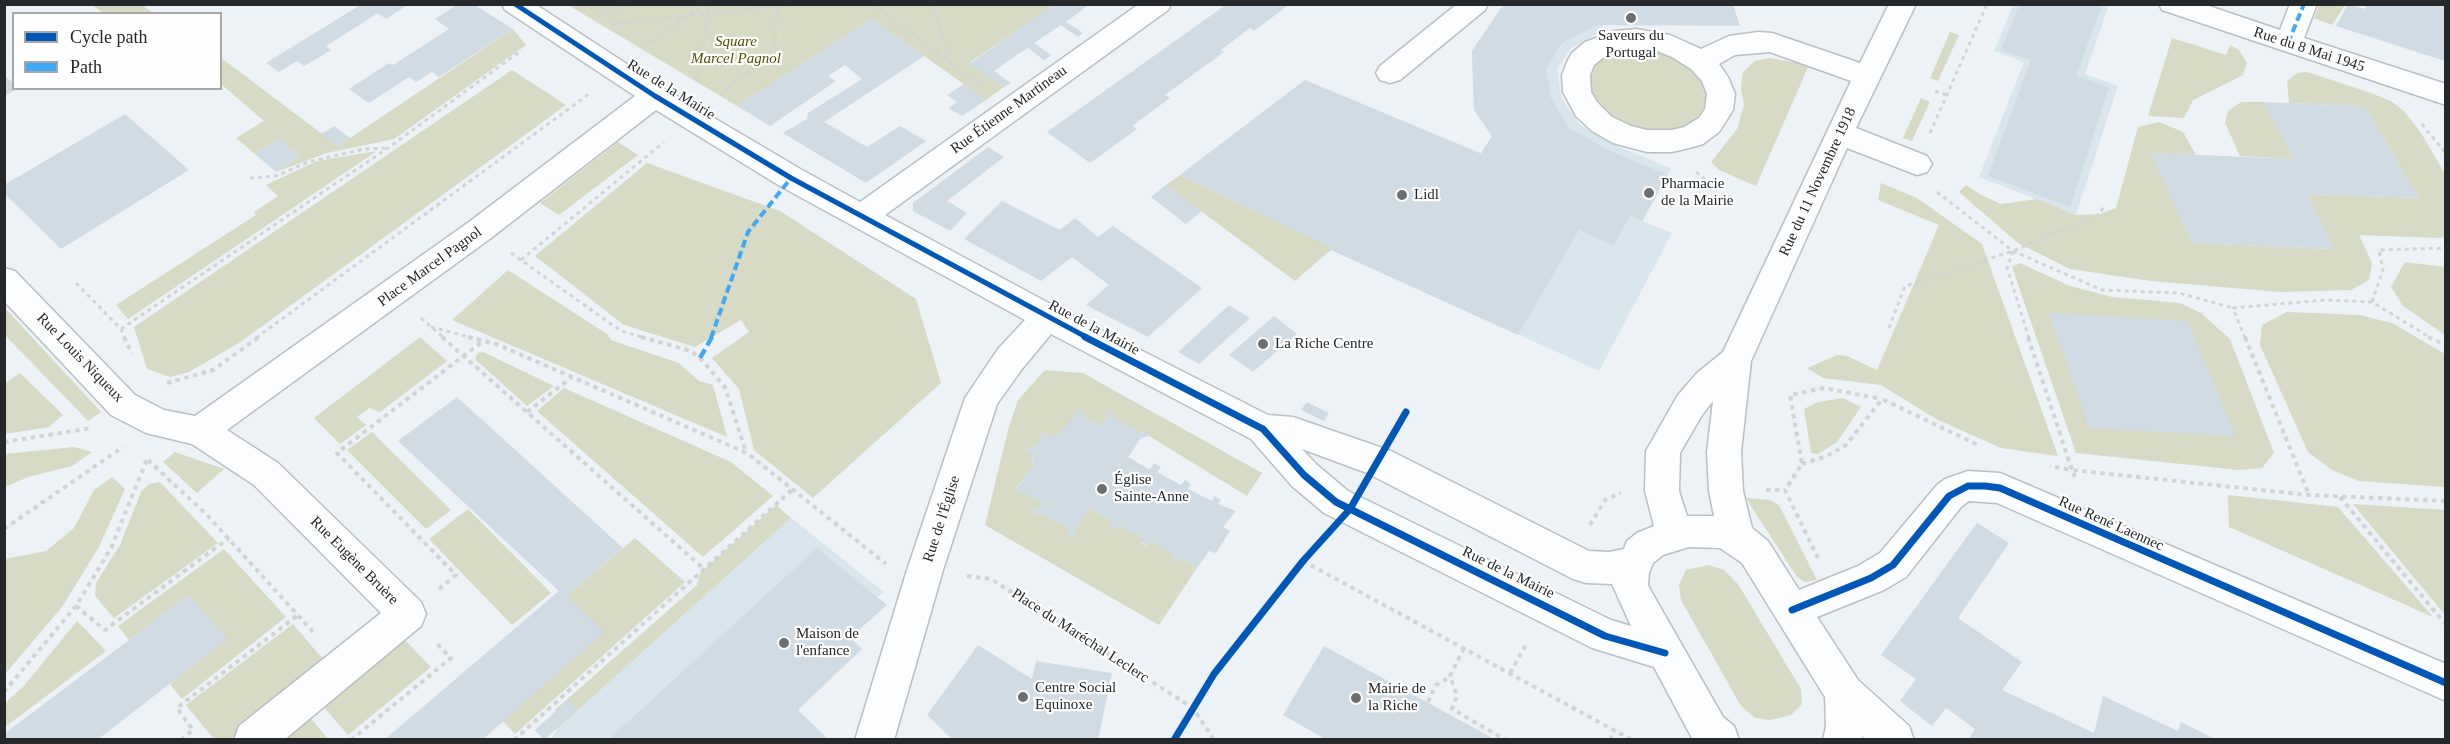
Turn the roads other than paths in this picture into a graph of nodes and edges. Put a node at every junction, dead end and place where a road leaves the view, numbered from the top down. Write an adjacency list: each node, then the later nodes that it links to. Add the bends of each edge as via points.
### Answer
1 (515, 4): 12 (street, Rue de la Mairie)
2 (1158, 4): 15 (street, Rue Étienne Martineau)
3 (1475, 4): 9 (street)
4 (1903, 4): 10 (street, Rue du 11 Novembre 1918)
5 (2172, 4): 7 (street, Rue du 8 Mai 1945)
6 (2304, 4): 7 (street)
7 (2288, 43): 11 (street, Rue du 8 Mai 1945)
8 (1701, 62): 8 (street, via 1660,42 1615,41 1582,60 1576,75 1577,92 1586,109 1602,124 1623,135 1647,141 1672,141 1709,125 1719,110 1721,94 1714,77); 10 (street, via 1729,46 1772,43)
9 (1390, 73)
10 (1868, 76): 13 (street, Rue du 11 Novembre 1918)
11 (2445, 95)
12 (655, 96): 15 (street, Rue de la Mairie); 20 (street, Place Marcel Pagnol, via 480,230)
13 (1839, 133): 14 (street); 18 (street, Rue du 11 Novembre 1918)
14 (1917, 164)
15 (862, 216): 17 (street, Rue de la Mairie)
16 (4, 280): 20 (street, Rue Louis Niqueux, via 123,405 158,423)
17 (1047, 317): 19 (street, Rue de la Mairie); 29 (street, Rue de l'Église, via 982,398)
18 (1735, 361): 21 (street, Rue du 11 Novembre 1918, via 1690,405 1663,452 1662,491); 22 (street, Rue du 11 Novembre 1918, via 1724,452 1726,491)
19 (1263, 429): 23 (street, Rue de la Mairie, via 1293,431 1379,462 1586,567); 25 (street, Rue de la Mairie, via 1304,475 1336,502 1605,636)
20 (200, 431): 28 (street, Rue Eugène Bruère, via 266,474 408,614)
21 (1674, 534): 22 (street, via 1705,531); 23 (street, via 1650,544)
22 (1736, 537): 24 (street, via 1755,552)
23 (1634, 563): 25 (street, via 1630,585)
24 (1792, 610): 26 (street, Rue René Laennec, via 1893,565 1957,489 2000,488); 27 (street)
25 (1665, 653): 30 (street, via 1709,730)
26 (2445, 683)
27 (1844, 693): 31 (street); 32 (street)
28 (254, 740)
29 (874, 740)
30 (1720, 740)
31 (1842, 740)
32 (1894, 740)

